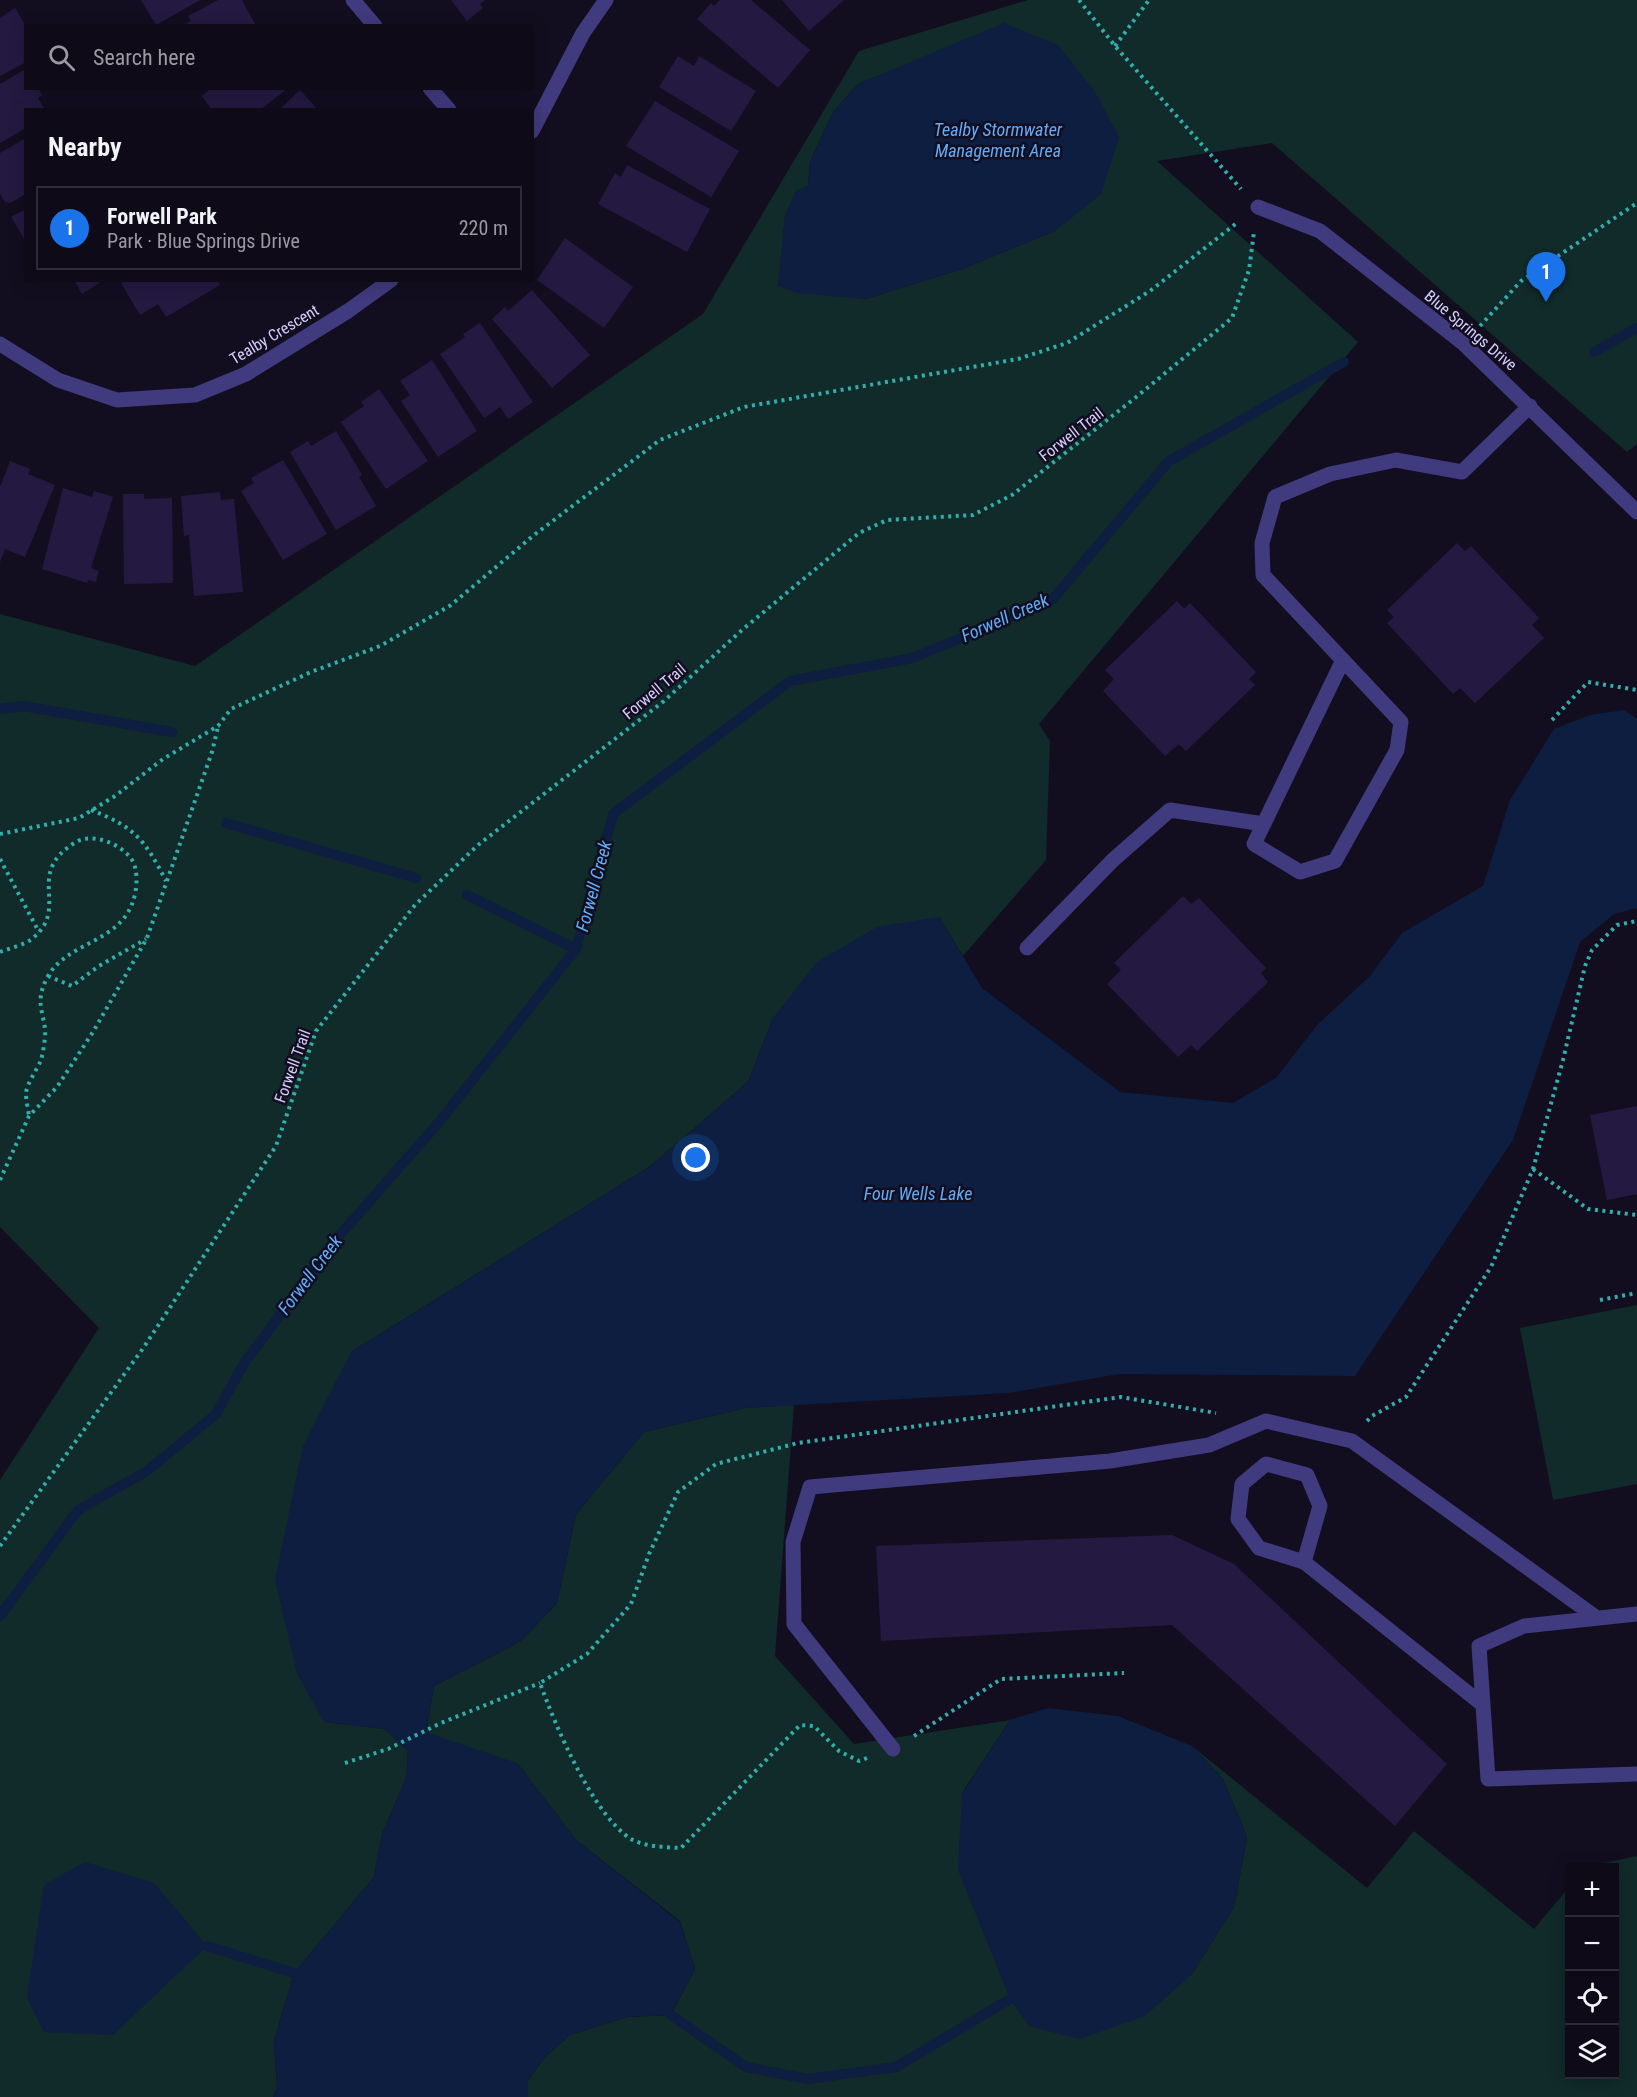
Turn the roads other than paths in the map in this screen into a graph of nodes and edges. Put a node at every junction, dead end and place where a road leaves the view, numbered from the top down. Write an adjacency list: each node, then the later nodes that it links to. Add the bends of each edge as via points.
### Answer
1 (353, 0): 3 (street)
2 (606, 0): 6 (street, via 583,33)
3 (373, 24)
4 (432, 90): 5 (street)
5 (447, 108)
6 (534, 127)
7 (1258, 207): 10 (street, Blue Springs Drive, via 1320,231 1463,343)
8 (388, 282): 9 (street, Tealby Crescent, via 246,374 195,395 117,400 58,380)
9 (0, 344)
10 (1530, 406): 11 (street, Blue Springs Drive); 12 (street, via 1462,472 1396,460 1330,474 1275,497 1262,543 1263,575)
11 (1635, 508)
12 (1343, 660): 13 (street); 13 (street, via 1401,722 1397,750 1335,861 1300,872 1254,844)
13 (1263, 824): 14 (street, via 1170,810 1113,860)
14 (1027, 948)
15 (1304, 1562): 15 (street, via 1320,1506 1307,1475 1266,1464 1242,1484 1238,1519 1259,1548); 18 (street)
16 (1637, 1614): 17 (street)
17 (1597, 1618): 18 (street, via 1524,1626 1479,1646); 19 (street, via 1352,1441 1266,1421 1209,1444 1110,1461 810,1487 793,1542 794,1624)
18 (1483, 1705): 20 (street, via 1488,1779)
19 (893, 1749)
20 (1637, 1774)

